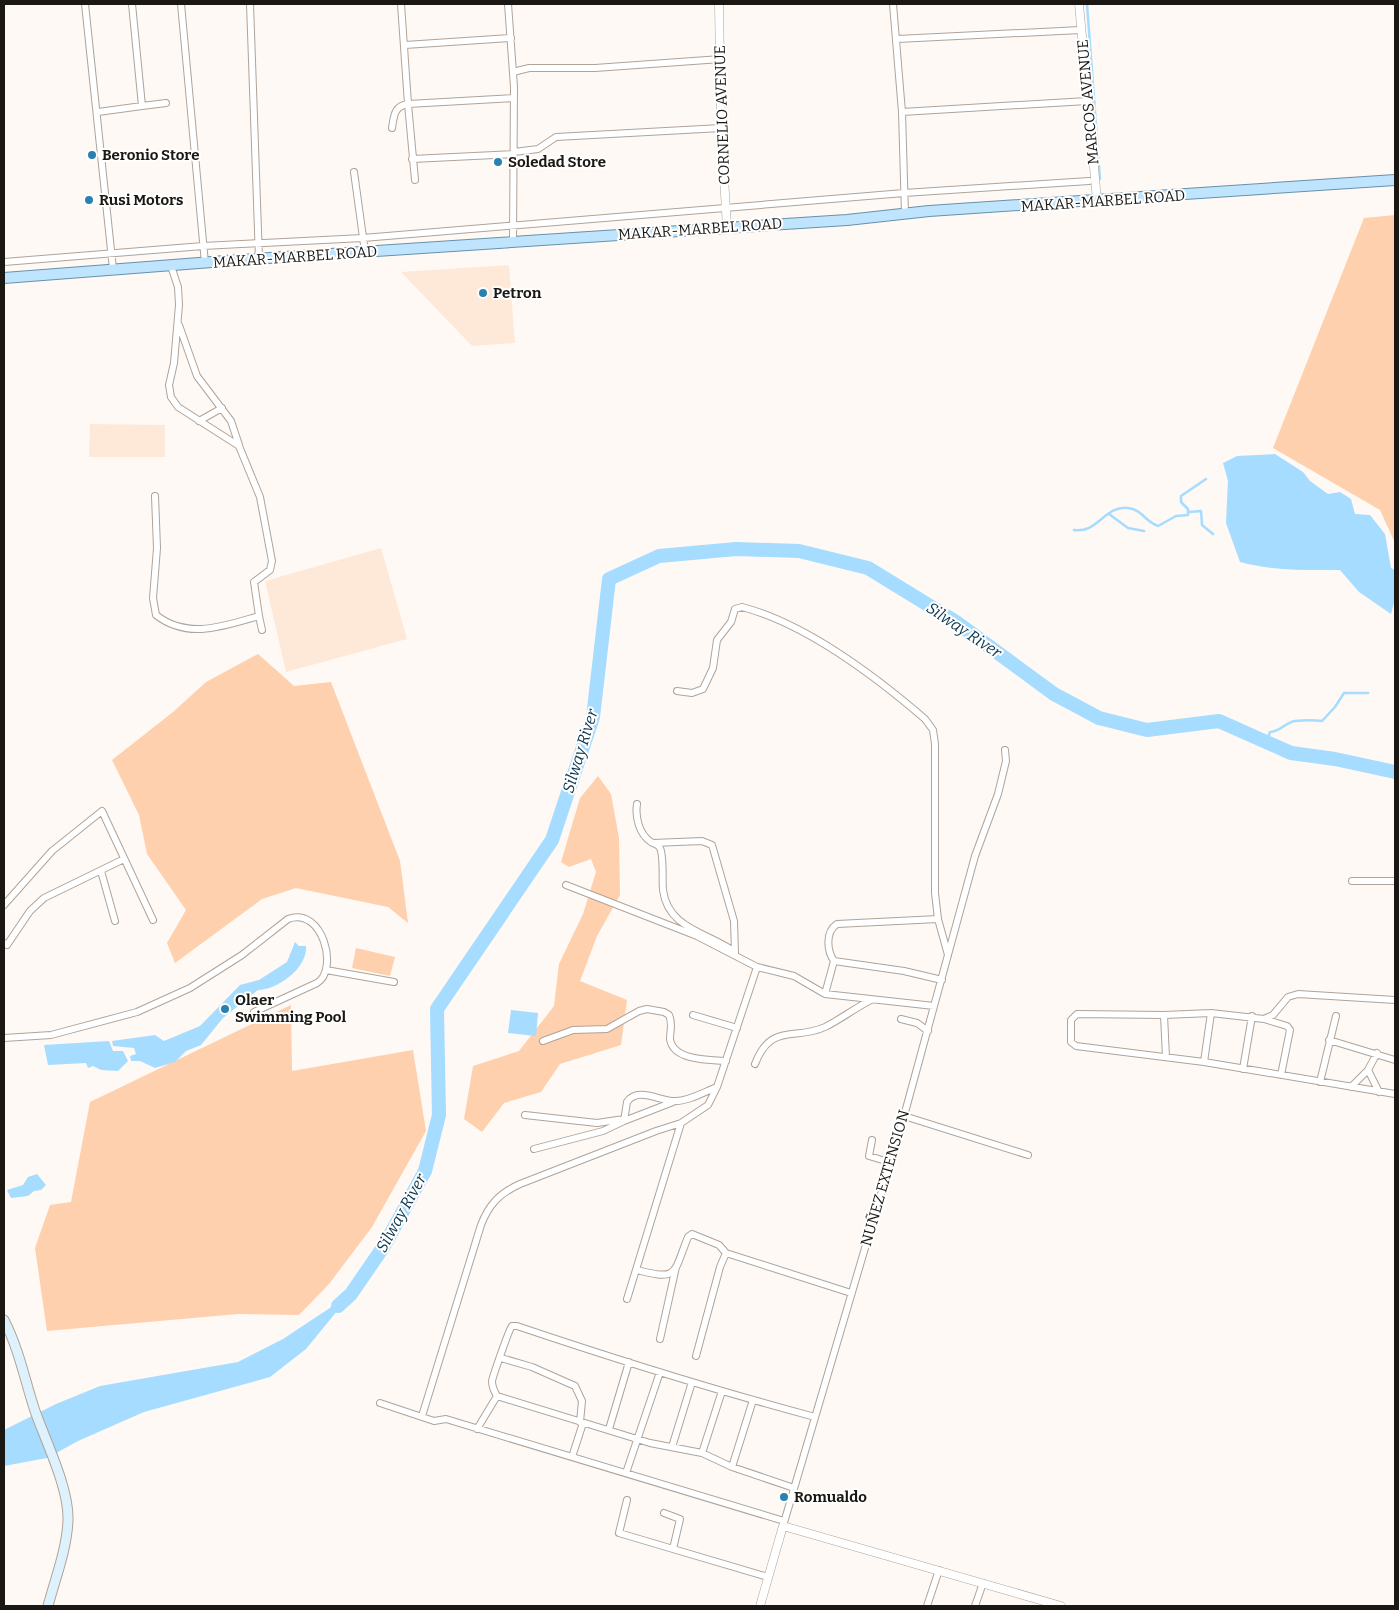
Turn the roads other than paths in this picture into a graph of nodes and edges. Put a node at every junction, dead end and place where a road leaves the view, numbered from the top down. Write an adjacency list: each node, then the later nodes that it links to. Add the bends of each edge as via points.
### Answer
1 (85, 4): 21 (street)
2 (132, 4): 20 (street)
3 (181, 4): 40 (street)
4 (250, 4): 39 (street)
5 (401, 4): 13 (street)
6 (508, 4): 11 (street)
7 (719, 4): 14 (street, CORNELIO AVENUE)
8 (894, 4): 12 (street)
9 (1079, 4): 10 (street, MARCOS AVENUE)
10 (1081, 30): 12 (street); 17 (street, MARCOS AVENUE)
11 (511, 38): 13 (street); 15 (street)
12 (896, 39): 22 (street)
13 (405, 45): 19 (street)
14 (720, 59): 15 (street, via 595,68 529,68); 24 (street, CORNELIO AVENUE)
15 (513, 72): 16 (street)
16 (514, 98): 19 (street); 25 (street)
17 (1087, 101): 22 (street); 32 (street, MARCOS AVENUE)
18 (166, 103): 20 (street)
19 (408, 104): 23 (street, via 396,111); 26 (street)
20 (142, 106): 21 (street)
21 (98, 112): 42 (street)
22 (902, 112): 31 (street)
23 (392, 128)
24 (721, 128): 25 (street, via 556,137 538,149); 33 (street, CORNELIO AVENUE)
25 (514, 153): 26 (street); 35 (street)
26 (412, 159): 28 (street)
27 (354, 172): 37 (street)
28 (415, 180)
29 (1395, 180): 32 (main road, MAKAR-MARBEL ROAD)
30 (1089, 181): 31 (street)
31 (904, 193): 33 (street); 34 (street)
32 (1097, 200): 34 (main road, MAKAR-MARBEL ROAD)
33 (726, 210): 35 (street); 36 (street, CORNELIO AVENUE)
34 (905, 214): 36 (main road, MAKAR-MARBEL ROAD)
35 (513, 224): 37 (street); 38 (street)
36 (727, 227): 38 (main road, MAKAR-MARBEL ROAD)
37 (363, 238): 39 (street); 41 (street)
38 (513, 242): 41 (main road, MAKAR-MARBEL ROAD)
39 (259, 244): 40 (street); 43 (street)
40 (203, 246): 42 (street); 45 (street)
41 (365, 252): 43 (main road, MAKAR-MARBEL ROAD)
42 (112, 253): 44 (street); 47 (street)
43 (259, 259): 45 (main road, MAKAR-MARBEL ROAD)
44 (4, 262)
45 (205, 263): 46 (main road, MAKAR-MARBEL ROAD)
46 (171, 266): 47 (main road, MAKAR-MARBEL ROAD); 49 (street, via 178,287)
47 (113, 269): 48 (main road, MAKAR-MARBEL ROAD)
48 (4, 278)
49 (179, 324): 50 (street, via 197,376); 51 (street, via 169,391 178,407)
50 (222, 408): 51 (street); 52 (street, via 231,421)
51 (199, 421): 52 (street)
52 (239, 446): 54 (street, via 260,497 272,561 270,570 254,582)
53 (155, 496): 54 (street, via 156,615 180,628 205,630)
54 (259, 616): 55 (street)
55 (262, 630)
56 (677, 691): 66 (street, via 692,693 703,689 713,668 718,640 731,622 735,609 742,608 790,624 861,670 925,720 933,730 935,744)
57 (1005, 750): 71 (street, NUÑEZ EXTENSION, via 1006,761 998,794 975,856)
58 (637, 804): 59 (street, via 638,826)
59 (653, 843): 70 (street, via 661,852 664,896 674,918); 70 (street, via 702,841 712,845 734,921)
60 (124, 859): 61 (street); 65 (street, via 106,821 94,817 52,851); 67 (street)
61 (101, 871): 68 (street); 69 (street, via 37,902)
62 (1352, 881): 63 (street)
63 (1395, 881)
64 (566, 885): 70 (street)
65 (4, 905)
66 (938, 919): 71 (street); 72 (street, via 837,924 832,929 828,945)
67 (153, 920)
68 (115, 921)
69 (5, 946)
70 (735, 954): 73 (street)
71 (948, 957): 75 (street, NUÑEZ EXTENSION)
72 (834, 961): 75 (street, via 904,970); 77 (street)
73 (756, 967): 77 (street, via 794,976); 89 (street)
74 (326, 970): 76 (street); 81 (street, via 317,983); 91 (street, via 326,952 318,928 308,919 294,917 190,988 138,1012 51,1035)
75 (942, 980): 80 (street, NUÑEZ EXTENSION)
76 (394, 982)
77 (825, 994): 78 (street)
78 (872, 1000): 80 (street); 99 (street, via 824,1027 772,1040 762,1048)
79 (1395, 1000): 88 (street, via 1298,994 1288,997 1273,1015)
80 (934, 1006): 90 (street, NUÑEZ EXTENSION)
81 (254, 1012)
82 (1211, 1013): 84 (street); 85 (street); 98 (street)
83 (693, 1015): 89 (street)
84 (1164, 1015): 95 (street); 95 (street, via 1076,1014 1071,1020 1071,1042 1076,1046)
85 (1252, 1016): 88 (street); 100 (street)
86 (1336, 1016): 92 (street)
87 (901, 1019): 90 (street, via 917,1023)
88 (1264, 1019): 102 (street, via 1287,1026 1290,1030)
89 (737, 1028): 97 (street)
90 (928, 1031): 110 (street, NUÑEZ EXTENSION)
91 (4, 1038)
92 (1329, 1040): 94 (street); 103 (street)
93 (542, 1041): 97 (street, via 573,1030 607,1029 638,1010 656,1009 669,1016 672,1022 670,1041 678,1052)
94 (1377, 1053): 96 (street); 101 (street)
95 (1166, 1057): 98 (street)
96 (1395, 1060)
97 (726, 1061): 104 (street)
98 (1204, 1062): 100 (street)
99 (755, 1064)
100 (1243, 1069): 102 (street)
101 (1368, 1070): 105 (street); 106 (street)
102 (1281, 1075): 103 (street)
103 (1320, 1082): 105 (street)
104 (717, 1087): 108 (street); 112 (street, via 708,1105)
105 (1351, 1087): 106 (street)
106 (1378, 1092): 107 (street)
107 (1395, 1094)
108 (674, 1102): 111 (street); 111 (street, via 633,1096 627,1102)
109 (525, 1115): 111 (street, via 597,1123)
110 (904, 1116): 115 (street); 116 (street, NUÑEZ EXTENSION)
111 (624, 1120): 114 (street, via 603,1131)
112 (681, 1123): 119 (street); 133 (street, via 520,1184 492,1203 481,1225)
113 (872, 1140): 116 (street, via 869,1156)
114 (534, 1149)
115 (1028, 1155)
116 (890, 1162): 120 (street, NUÑEZ EXTENSION)
117 (726, 1252): 118 (street, via 719,1244 692,1234); 120 (street); 124 (street)
118 (676, 1267): 119 (street, via 663,1276); 123 (street)
119 (637, 1270): 121 (street)
120 (852, 1293): 134 (street, NUÑEZ EXTENSION)
121 (627, 1300)
122 (4, 1320): 152 (main road, via 17,1350 65,1497 68,1523)
123 (660, 1339)
124 (696, 1356)
125 (501, 1358): 126 (street, via 509,1330 514,1325); 130 (street, via 492,1382); 135 (street, via 532,1367 575,1386 582,1401)
126 (629, 1362): 127 (street); 137 (street)
127 (660, 1372): 128 (street); 138 (street)
128 (692, 1382): 129 (street); 139 (street)
129 (722, 1391): 131 (street); 140 (street)
130 (497, 1396): 135 (street); 136 (street)
131 (753, 1400): 134 (street); 142 (street)
132 (380, 1403): 133 (street)
133 (422, 1416): 136 (street, via 434,1421 446,1419)
134 (815, 1417): 144 (street, NUÑEZ EXTENSION)
135 (582, 1422): 137 (street); 141 (street)
136 (477, 1429): 141 (street)
137 (609, 1429): 138 (street)
138 (639, 1439): 139 (street); 143 (street)
139 (672, 1447): 140 (street)
140 (702, 1453): 142 (street)
141 (572, 1457): 143 (street)
142 (732, 1467): 144 (street)
143 (626, 1473): 147 (street)
144 (794, 1488): 147 (street, NUÑEZ EXTENSION)
145 (627, 1500): 148 (street, via 619,1533)
146 (664, 1513): 148 (street, via 680,1519)
147 (784, 1524): 149 (street); 150 (street, NUÑEZ EXTENSION)
148 (673, 1549): 150 (street)
149 (939, 1570): 151 (street); 154 (street)
150 (768, 1577): 153 (street, NUÑEZ EXTENSION)
151 (983, 1583): 155 (street); 156 (street)
152 (48, 1606)
153 (760, 1606)
154 (927, 1606)
155 (975, 1606)
156 (1061, 1606)

